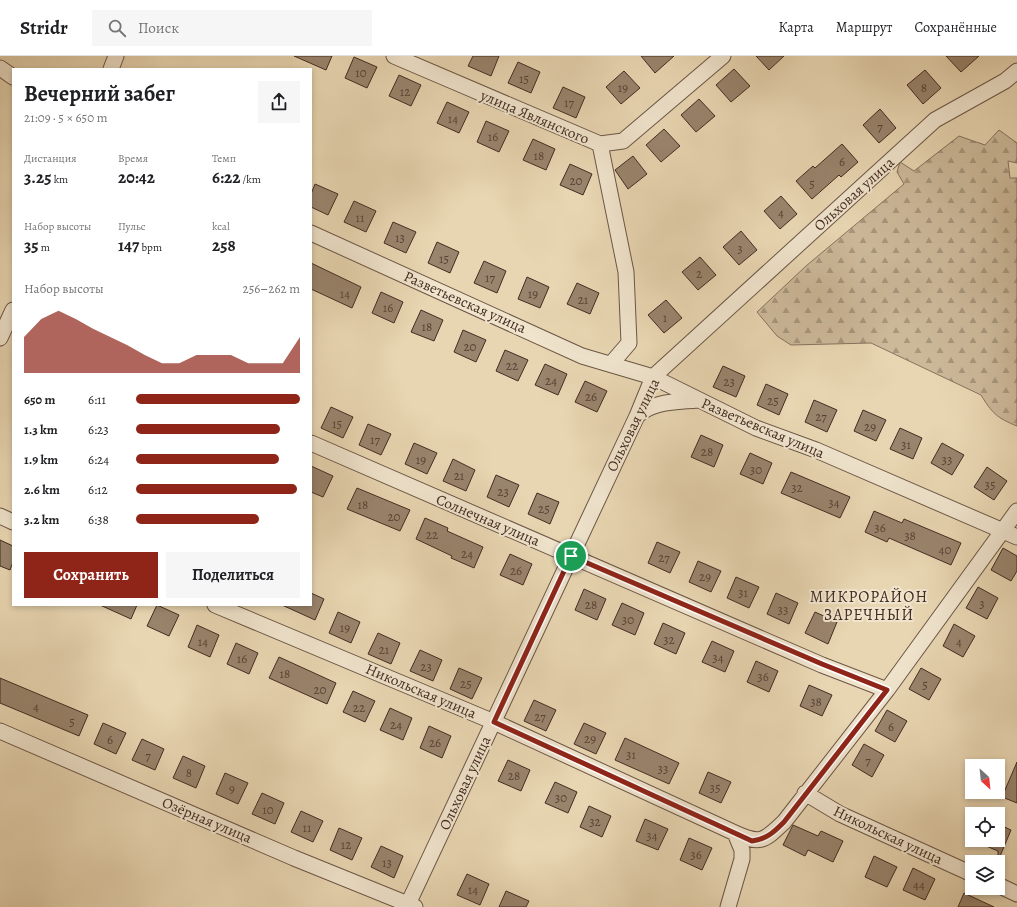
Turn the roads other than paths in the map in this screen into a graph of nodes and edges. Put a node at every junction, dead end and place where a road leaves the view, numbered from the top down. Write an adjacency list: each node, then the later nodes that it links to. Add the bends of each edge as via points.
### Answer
1 (116, 56): 5 (street)
2 (394, 56): 8 (street, улица Являнского)
3 (723, 56): 8 (street, улица Являнского, via 623,141)
4 (0, 68): 7 (street)
5 (111, 68)
6 (1017, 71): 13 (street, Ольховая улица, via 1005,81 935,120)
7 (12, 76)
8 (600, 144): 12 (street, via 626,272 628,343)
9 (312, 233): 12 (street, Разветьевская улица, via 582,356)
10 (12, 314): 11 (street)
11 (0, 338)
12 (611, 364): 13 (street, Разветьевская улица)
13 (653, 377): 14 (street, Разветьевская улица); 15 (street, Ольховая улица)
14 (697, 400): 15 (street, via 655,405 645,408); 20 (street, Разветьевская улица, via 756,428 816,450)
15 (637, 416): 22 (street, Ольховая улица)
16 (312, 443): 22 (street, Солнечная улица)
17 (1017, 511): 20 (street, Никольская улица)
18 (0, 516): 19 (street)
19 (12, 522)
20 (1002, 530): 21 (street, Разветьевская улица); 24 (street, Никольская улица)
21 (1017, 537)
22 (571, 556): 24 (street, Солнечная улица); 25 (street, Ольховая улица)
23 (217, 606): 25 (street, Никольская улица)
24 (887, 690): 27 (street, Никольская улица)
25 (494, 722): 28 (street, Никольская улица); 32 (street, Ольховая улица)
26 (0, 731): 32 (street, Озёрная улица)
27 (805, 793): 28 (street, Никольская улица, via 784,822 770,836 752,841); 29 (street, Никольская улица, via 840,814)
28 (735, 833): 33 (street, via 742,850 742,859)
29 (965, 871)
30 (1005, 888): 31 (street)
31 (1017, 893)
32 (412, 906)
33 (728, 907)

